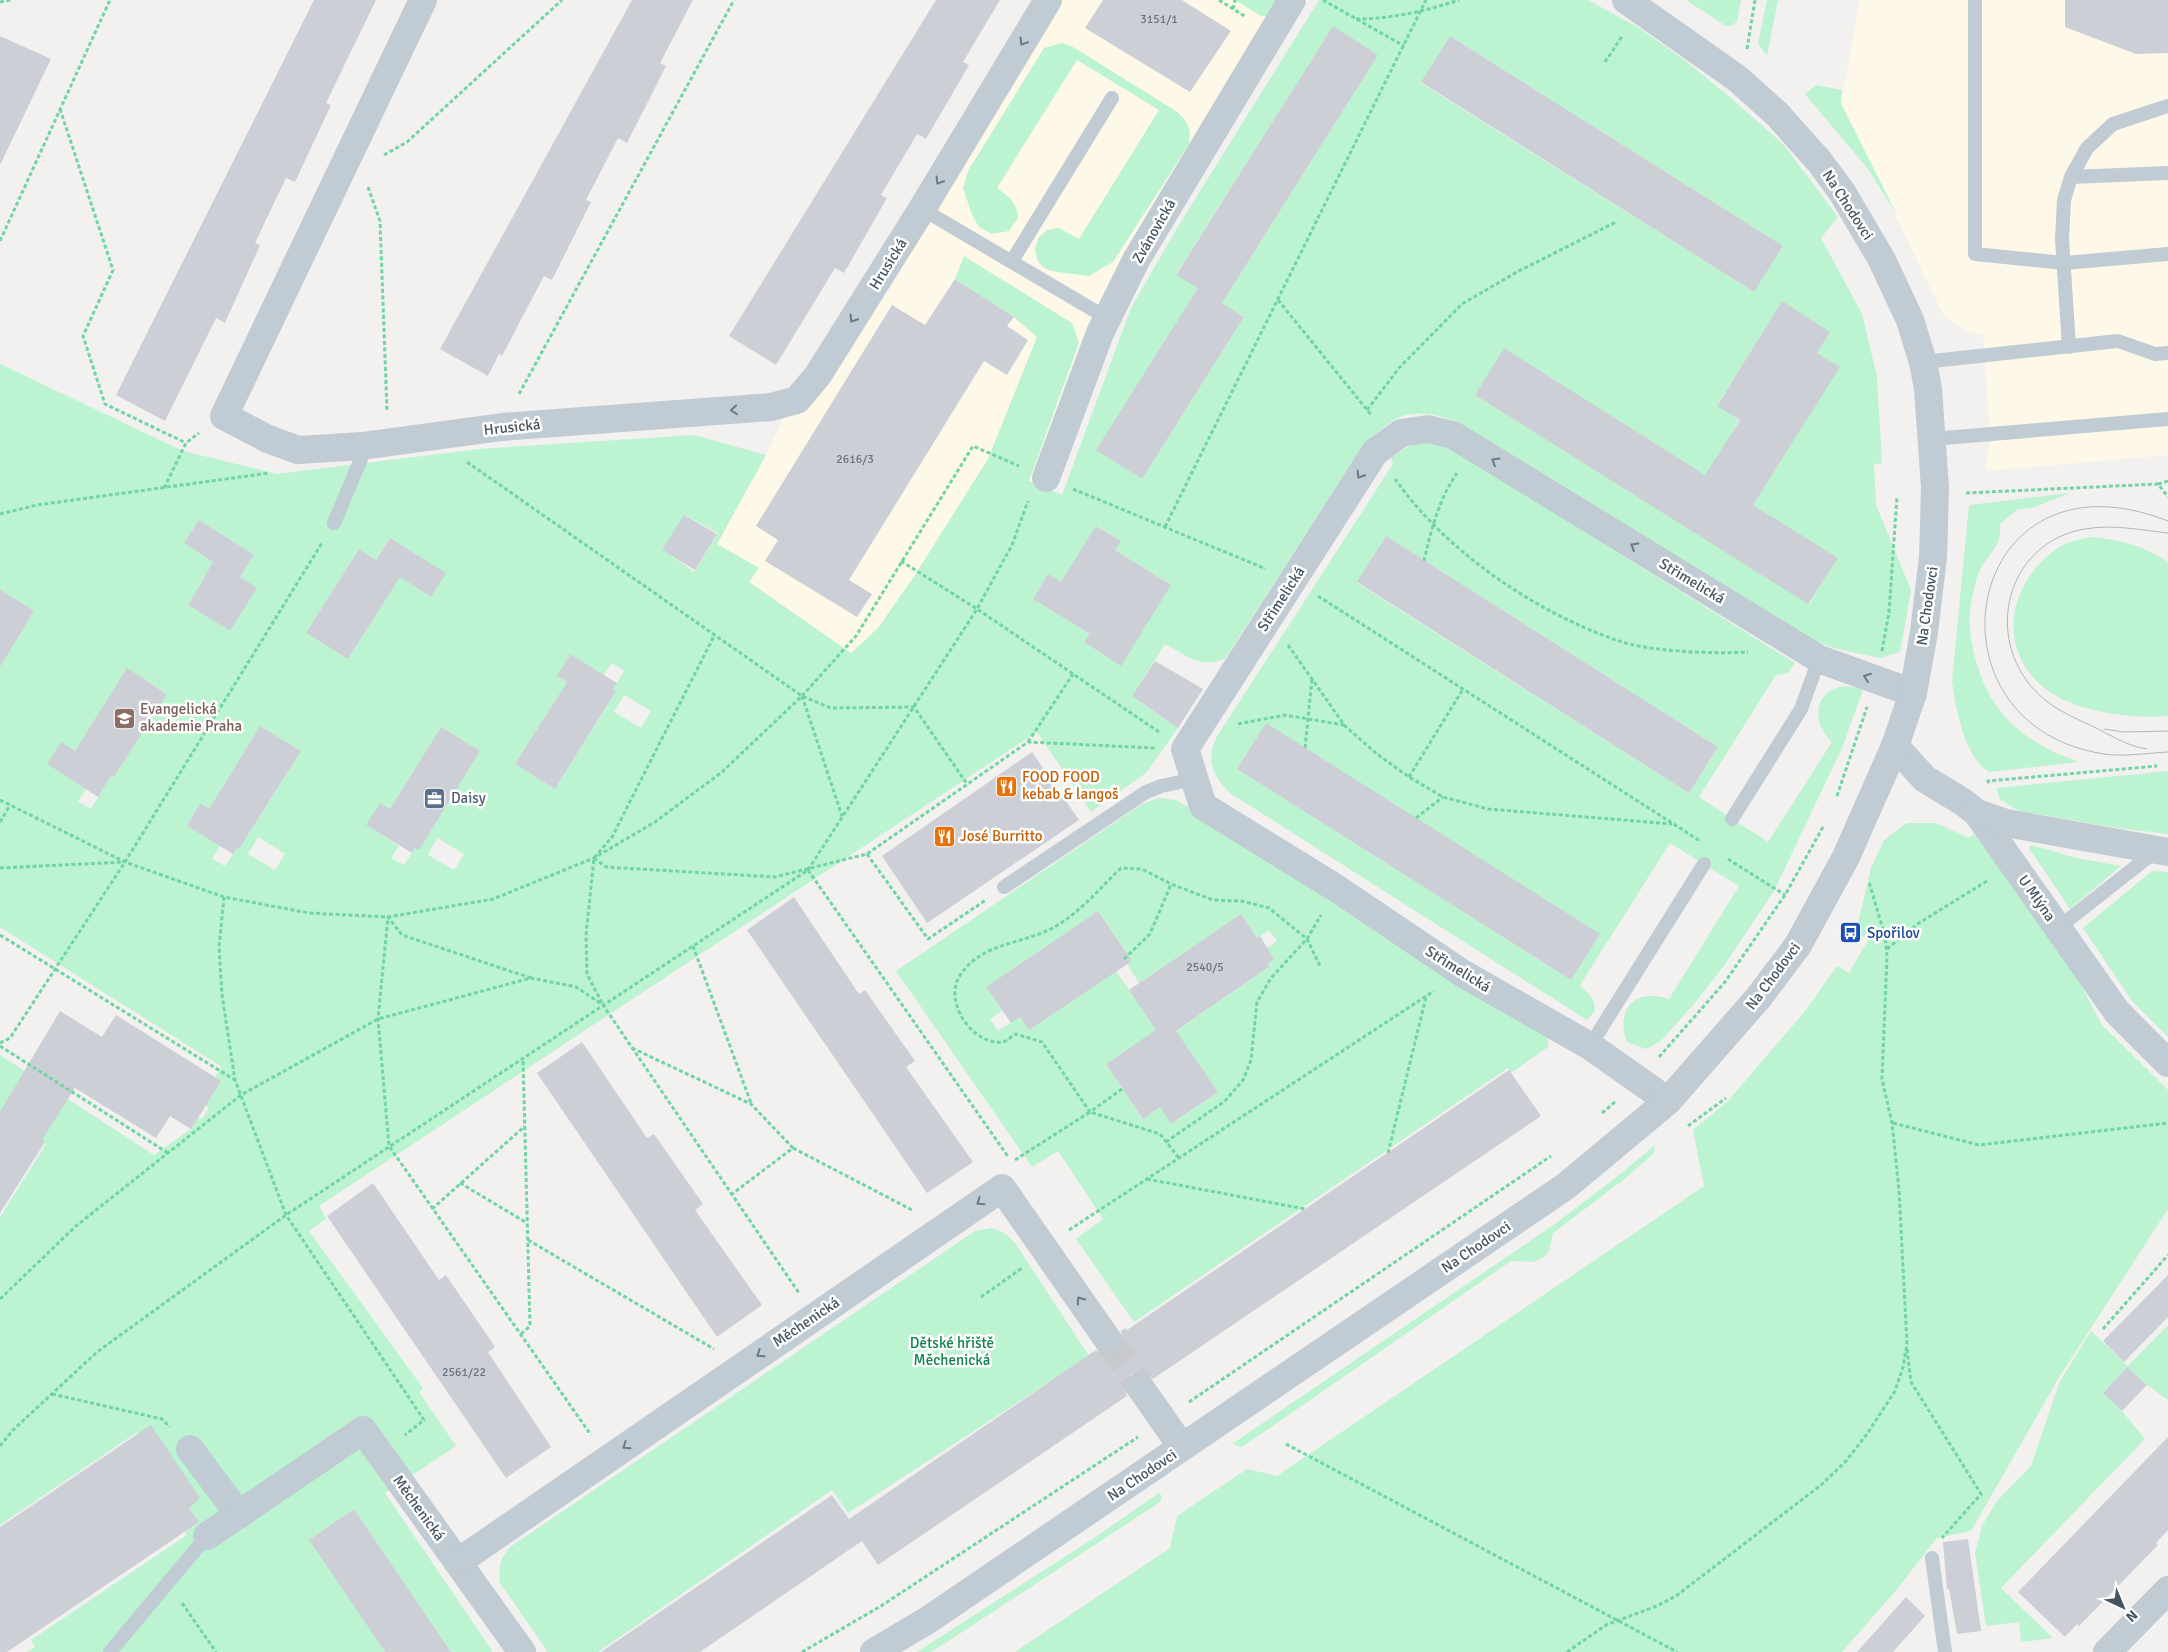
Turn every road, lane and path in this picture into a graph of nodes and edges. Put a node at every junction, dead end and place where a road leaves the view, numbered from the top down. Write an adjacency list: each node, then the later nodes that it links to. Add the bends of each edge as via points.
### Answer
1 (11, 0): 15 (path)
2 (110, 0): 25 (path)
3 (423, 0): 26 (street)
4 (562, 0): 26 (path, via 407,142)
5 (734, 0): 43 (path)
6 (1048, 0): 29 (street, Hrusická, one-way to 29)
7 (1235, 0): 16 (path)
8 (1292, 0): 36 (street, Zvánovická, via 1136,260)
9 (1323, 0): 18 (path)
10 (1426, 0): 17 (path)
11 (1459, 0): 17 (path)
12 (1626, 0): 39 (street, Na Chodovci, via 1738,79 1777,114 1819,161 1842,192 1887,268 1910,320)
13 (1755, 0): 21 (path)
14 (1975, 0): 34 (lane, via 1975,254)
15 (0, 2)
16 (1233, 9)
17 (1420, 13): 18 (path); 20 (path)
18 (1356, 19): 20 (path)
19 (1626, 30): 22 (path)
20 (1404, 46): 35 (path)
21 (1747, 50)
22 (1606, 62)
23 (1112, 98): 33 (lane)
24 (2168, 106): 28 (lane, via 2113,124 2087,148)
25 (60, 109): 31 (path); 45 (path, via 113,270 83,336 106,404)
26 (357, 162): 41 (street); 46 (path, via 380,221)
27 (2168, 173): 28 (lane)
28 (2072, 177): 34 (lane, via 2064,200)
29 (922, 209): 33 (lane); 43 (street, Hrusická, one-way to 43, via 818,375 797,400 771,407)
30 (1616, 222): 40 (path, via 1462,304 1400,368)
31 (0, 241)
32 (2168, 254): 34 (lane)
33 (1012, 261): 36 (lane)
34 (2064, 263): 37 (lane)
35 (1278, 300): 40 (path); 61 (path)
36 (1107, 318): 51 (street, Zvánovická)
37 (2069, 347): 38 (lane, via 2118,341 2155,354); 39 (lane)
38 (2168, 353)
39 (1923, 362): 44 (street, Na Chodovci)
40 (1367, 410): 47 (path)
41 (224, 416): 45 (path); 46 (street, Hrusická, via 268,439 298,450)
42 (2168, 419): 44 (lane)
43 (502, 427): 46 (street, Hrusická)
44 (1932, 439): 74 (street, Na Chodovci, via 1935,487 1933,556)
45 (186, 443): 54 (path)
46 (375, 444): 59 (lane, via 360,459)
47 (1383, 446): 48 (street, Střimelická, via 1401,433 1428,429 1453,435); 60 (path, via 1400,486); 64 (street, Střimelická, one-way to 64)
48 (1474, 448): 60 (path, via 1450,484); 67 (street, Střimelická, one-way to 48)
49 (459, 456): 68 (path)
50 (273, 473): 54 (path)
51 (1042, 476): 61 (path); 63 (path, via 974,446); 65 (path, via 1012,545)
52 (2168, 481): 53 (path)
53 (2158, 484): 55 (path); 57 (path)
54 (164, 488): 58 (path)
55 (1963, 493)
56 (1897, 497): 72 (path, via 1889,612)
57 (2168, 497)
58 (0, 514)
59 (334, 523): 103 (path)
60 (1433, 523): 62 (path); 67 (path, via 1447,538 1518,594 1617,641 1674,651 1748,652)
61 (1165, 527): 64 (path)
62 (1424, 560)
63 (901, 561): 65 (path); 75 (path, via 856,636)
64 (1293, 580): 66 (street, Střimelická); 73 (path)
65 (977, 609): 70 (path); 76 (path)
66 (1269, 617): 71 (path); 79 (street, Střimelická)
67 (1765, 626): 69 (street, Střimelická)
68 (714, 636): 75 (path); 101 (path, via 612,837)
69 (1819, 659): 72 (street, Střimelická, one-way to 69); 93 (lane, via 1802,708)
70 (1074, 674): 79 (path); 80 (path)
71 (1312, 679): 77 (path); 78 (path)
72 (1876, 680): 74 (street, Střimelická); 89 (path)
73 (1463, 689): 83 (path); 96 (path)
74 (1913, 693): 81 (street, Na Chodovci)
75 (802, 696): 76 (path, via 831,708); 91 (path); 101 (path, via 722,772 655,822)
76 (914, 706): 85 (path); 91 (path)
77 (1308, 718): 78 (path); 79 (path, via 1285,715 1234,725); 82 (path)
78 (1345, 726): 83 (path)
79 (1192, 738): 80 (path); 84 (street, Střimelická)
80 (1028, 742): 85 (path)
81 (1895, 746): 90 (street, U Mlýna, via 1925,779); 100 (street, Na Chodovci)
82 (1306, 748)
83 (1409, 777): 86 (path)
84 (1194, 778): 108 (lane, via 1146,792); 109 (street, Střimelická, via 1203,806)
85 (967, 784): 99 (path)
86 (1443, 797): 92 (path); 96 (path, via 1488,809)
87 (0, 800): 88 (path)
88 (10, 804): 94 (path); 103 (path)
89 (1834, 805)
90 (1977, 813): 98 (street, via 2006,823); 102 (street, U Mlýna)
91 (843, 816): 106 (path)
92 (1416, 818)
93 (1732, 819)
94 (0, 822)
95 (1826, 822): 110 (path)
96 (1673, 824): 97 (path)
97 (1713, 850): 104 (path); 110 (path)
98 (2163, 851): 114 (lane)
99 (867, 854): 106 (path); 112 (path, via 928,939)
100 (1846, 857): 118 (path, via 1865,870 1885,936); 137 (street, Na Chodovci, via 1798,945 1759,997)
101 (594, 858): 106 (path, via 606,867 775,877); 113 (path, via 494,899); 125 (path, via 586,936 587,974)
102 (2009, 858): 114 (street, U Mlýna); 118 (path, via 1978,888 1919,923)
103 (124, 862): 105 (path); 111 (path); 120 (path)
104 (1704, 864): 128 (lane)
105 (0, 868)
106 (808, 870): 117 (path); 139 (path, via 1012,1162)
107 (1171, 884): 116 (path, via 1213,900 1241,901 1269,908); 119 (path, via 1150,934); 139 (path, via 1142,869 1121,868 1062,922 1042,935 978,955 958,978 954,1000 966,1022 978,1035 1005,1042 1016,1034 1042,1042)
108 (1004, 887)
109 (1336, 888): 116 (path); 122 (street, Střimelická)
110 (1784, 895): 133 (path, via 1725,982)
111 (224, 897): 113 (path, via 308,913); 132 (path, via 220,957 222,995)
112 (988, 898)
113 (388, 917): 123 (path, via 402,935); 126 (path)
114 (2058, 928): 131 (street, U Mlýna, via 2117,1012)
115 (0, 935): 120 (path)
116 (1307, 939): 121 (path); 145 (path, via 1271,978 1257,1002 1251,1060 1243,1080 1225,1102)
117 (693, 946): 125 (path); 138 (path)
118 (1886, 950): 141 (path, via 1882,1079)
119 (1124, 959)
120 (56, 968): 127 (path, via 10,1038); 132 (path)
121 (1321, 968)
122 (1462, 973): 124 (path); 128 (street, Střimelická)
123 (531, 978): 125 (path, via 576,987); 126 (path)
124 (1426, 996): 149 (path); 151 (path)
125 (604, 1005): 129 (path); 130 (path)
126 (378, 1019): 135 (path); 146 (path)
127 (0, 1044): 148 (path)
128 (1590, 1046): 133 (street, Střimelická)
129 (632, 1048): 138 (path); 154 (path)
130 (523, 1058): 143 (path); 146 (path)
131 (2168, 1063)
132 (235, 1080): 135 (path)
133 (1639, 1080): 137 (street, Střimelická); 140 (path)
134 (1122, 1089): 139 (path)
135 (242, 1095): 148 (path); 157 (path)
136 (1726, 1098): 144 (path, via 1691,1125)
137 (1668, 1101): 175 (street, Na Chodovci, via 1566,1186)
138 (751, 1104): 147 (path)
139 (1090, 1112): 145 (path, via 1160,1134)
140 (1598, 1116)
141 (1892, 1123): 142 (path, via 1979,1144); 168 (path)
142 (2168, 1123)
143 (525, 1126): 153 (path); 158 (path)
144 (1683, 1127)
145 (1166, 1142): 151 (path)
146 (389, 1146): 155 (path); 157 (path)
147 (793, 1148): 154 (path); 159 (path)
148 (168, 1153): 163 (path, via 76,1226)
149 (1388, 1153)
150 (1556, 1153): 172 (path)
151 (1179, 1158): 152 (path)
152 (1147, 1178): 156 (path); 160 (path)
153 (460, 1183): 155 (path); 158 (path)
154 (731, 1194): 164 (path)
155 (432, 1209): 166 (path)
156 (1305, 1209)
157 (286, 1215): 171 (path, via 97,1352); 177 (path, via 424,1420)
158 (528, 1223): 161 (path)
159 (945, 1227): 164 (street, Měchenická); 167 (street, Měchenická, one-way to 159, via 1002,1188)
160 (1065, 1233)
161 (528, 1240): 166 (path, via 530,1326); 169 (path)
162 (2168, 1255): 165 (path)
163 (0, 1298)
164 (815, 1316): 169 (street, Měchenická, one-way to 169)
165 (2103, 1329)
166 (520, 1334): 178 (path)
167 (1108, 1340)
168 (1907, 1344): 181 (path, via 1911,1382 1981,1494 1936,1544); 185 (path, via 1903,1367 1885,1410 1846,1461 1822,1485 1676,1596)
169 (743, 1366): 178 (street, Měchenická, one-way to 178)
170 (1140, 1387): 172 (street)
171 (52, 1394): 174 (path); 176 (path, via 162,1419)
172 (1163, 1420): 175 (street); 189 (path, via 880,1606)
173 (1286, 1444): 185 (path)
174 (0, 1446)
175 (1182, 1447): 190 (street, Na Chodovci, via 928,1620)
176 (190, 1449): 179 (street)
177 (381, 1454): 179 (street, Měchenická, via 363,1430); 182 (street, Měchenická)
178 (608, 1458): 182 (street, Měchenická)
179 (239, 1514): 180 (street)
180 (207, 1536): 183 (lane)
181 (1932, 1558): 193 (lane)
182 (458, 1562): 188 (street, Měchenická)
183 (168, 1583): 186 (lane); 187 (path)
184 (2168, 1590): 194 (street)
185 (1619, 1622): 191 (path, via 1606,1625); 192 (path)
186 (110, 1652)
187 (216, 1652)
188 (522, 1652)
189 (802, 1652)
190 (874, 1652)
191 (1567, 1652)
192 (1677, 1652)
193 (1945, 1652)
194 (2107, 1652)

